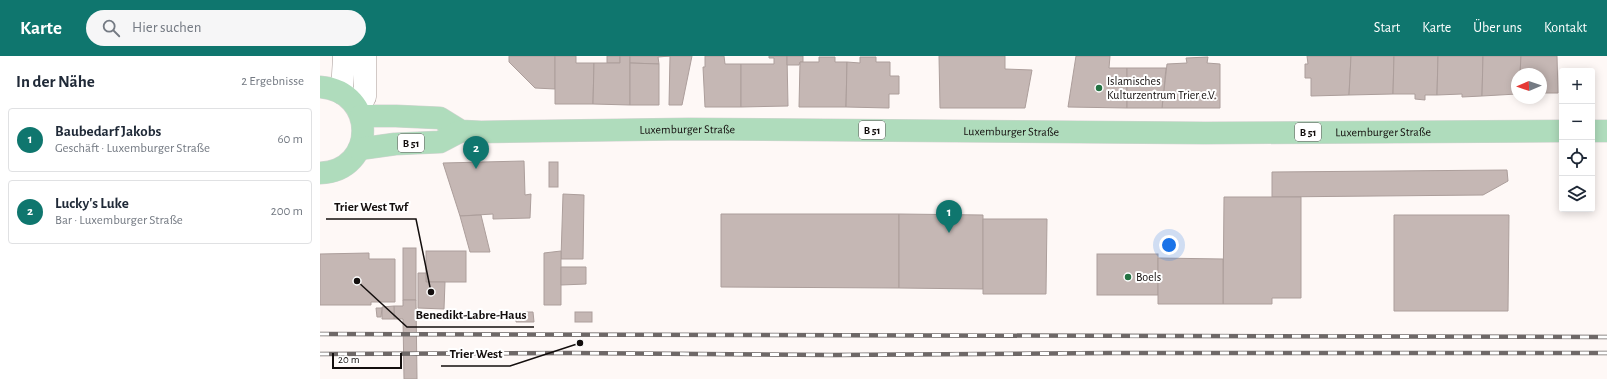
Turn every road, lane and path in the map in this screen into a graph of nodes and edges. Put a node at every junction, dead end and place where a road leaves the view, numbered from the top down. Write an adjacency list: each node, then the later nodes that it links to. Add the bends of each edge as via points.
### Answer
1 (344, 56): 4 (street)
2 (365, 56): 5 (street, via 365,97)
3 (320, 87): 4 (main road)
4 (342, 93): 5 (main road, via 351,100)
5 (359, 112): 6 (main road, B 51, via 440,118); 10 (main road, via 363,133)
6 (461, 131): 7 (main road, Luxemburger Straße / B 51, via 689,129 1198,133); 10 (main road, Luxemburger Straße / B 51, via 440,142)
7 (1559, 131)
8 (1595, 131): 9 (main road)
9 (1607, 131)
10 (359, 149): 11 (main road, via 343,167)
11 (320, 173)

